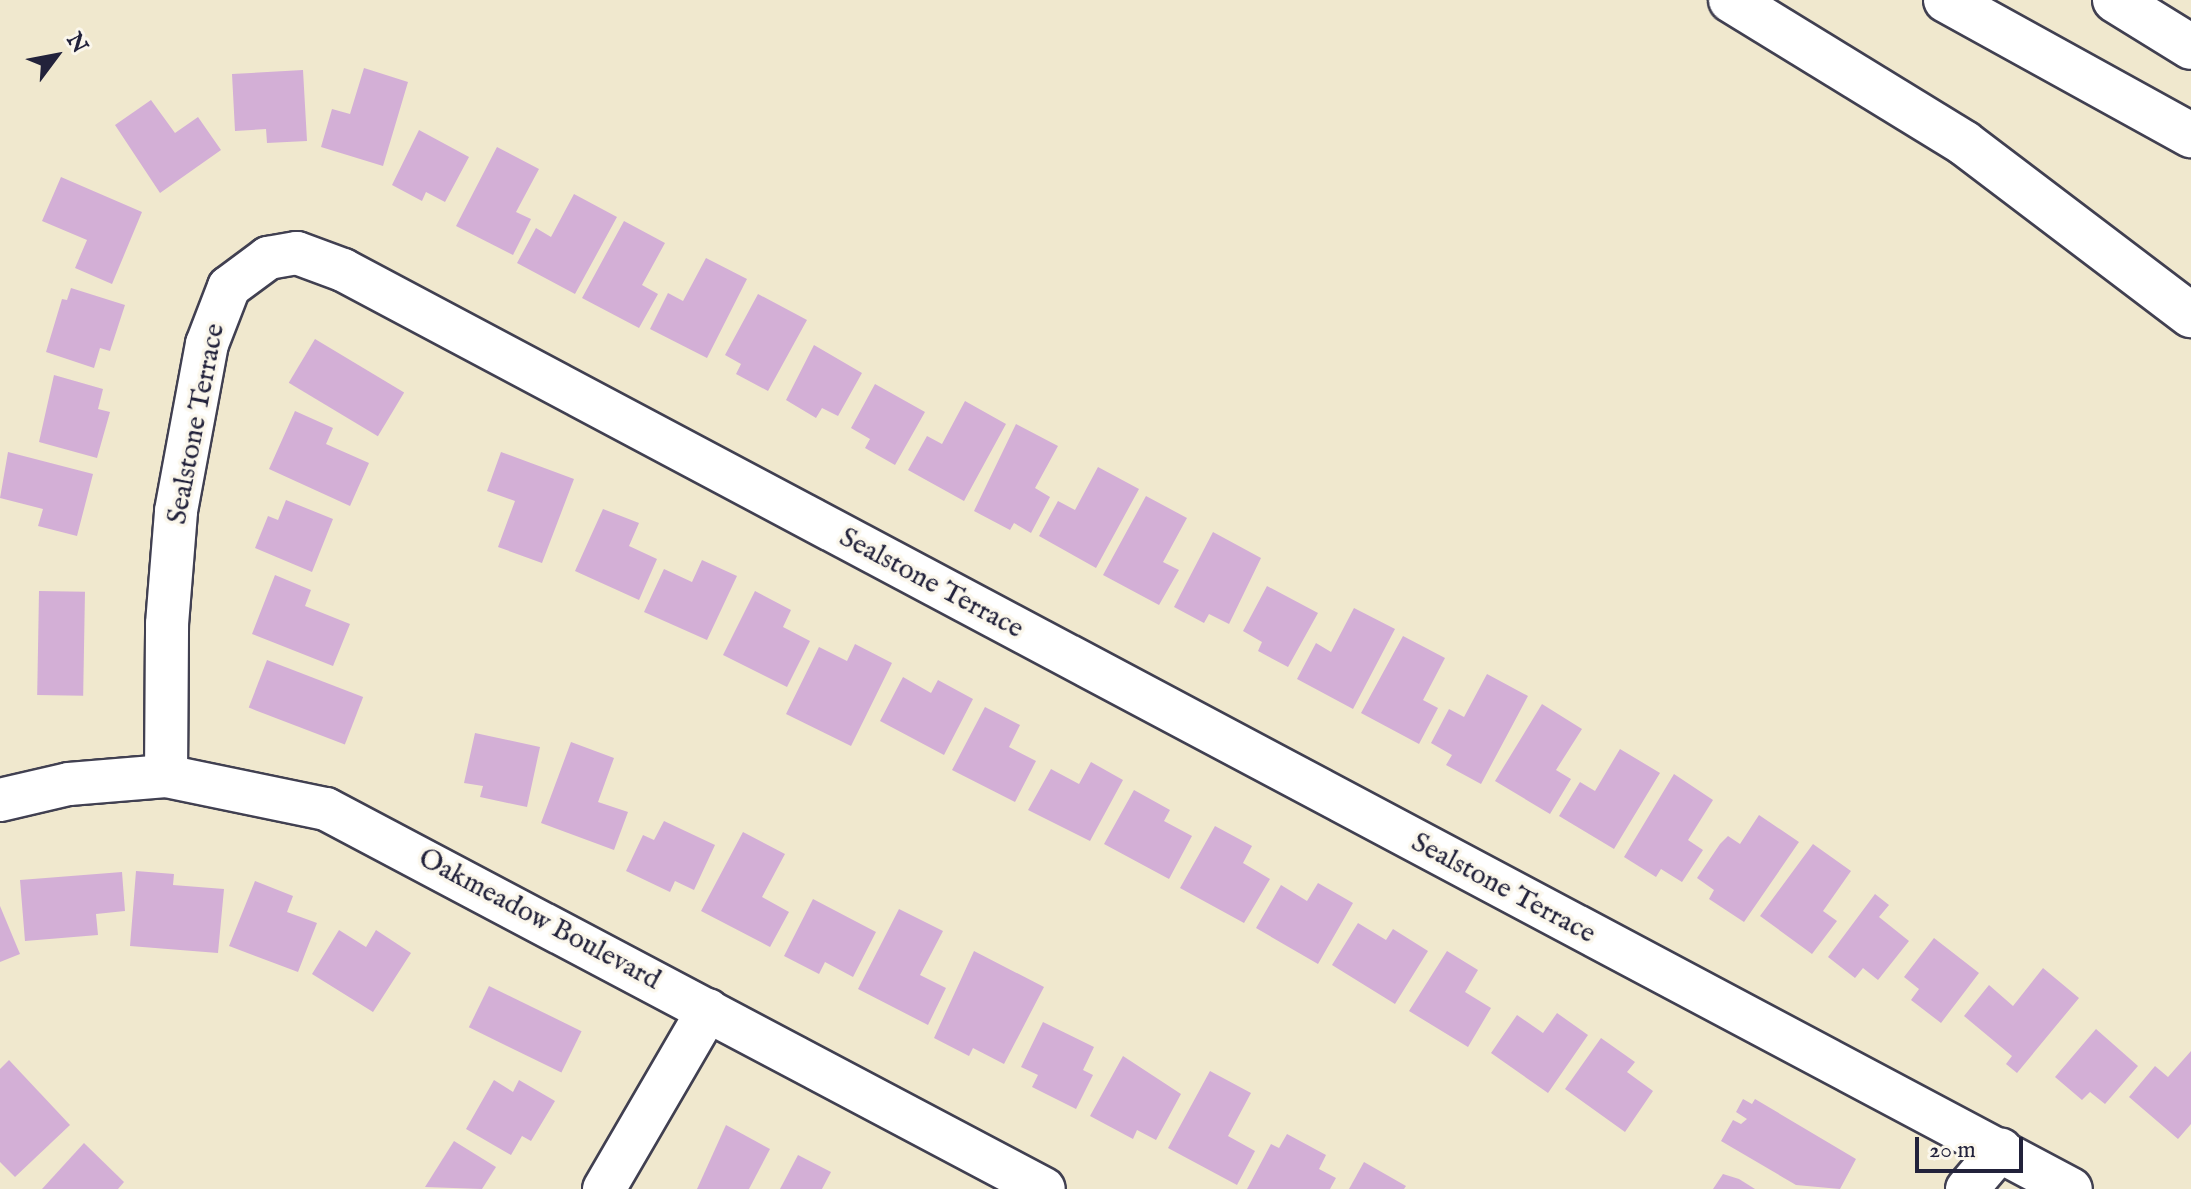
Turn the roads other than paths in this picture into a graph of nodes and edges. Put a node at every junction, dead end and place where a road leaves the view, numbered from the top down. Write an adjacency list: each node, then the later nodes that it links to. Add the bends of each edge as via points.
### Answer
1 (1731, 0): 6 (highway, via 1964,143)
2 (1946, 0): 5 (highway)
3 (2115, 0): 4 (highway)
4 (2191, 47)
5 (2191, 135)
6 (2191, 315)
7 (166, 776): 8 (street, Oakmeadow Boulevard, via 69,784); 9 (street, Oakmeadow Boulevard, via 326,809); 10 (street, Sealstone Terrace, via 167,624 176,511 207,344 229,287 268,258 297,253 343,270 1554,917)
8 (0, 800)
9 (708, 1010): 11 (street); 12 (street, Oakmeadow Boulevard)
10 (2001, 1149): 13 (street); 14 (street, Sealstone Terrace)
11 (604, 1189)
12 (1044, 1189)
13 (1967, 1189)
14 (2071, 1189)

